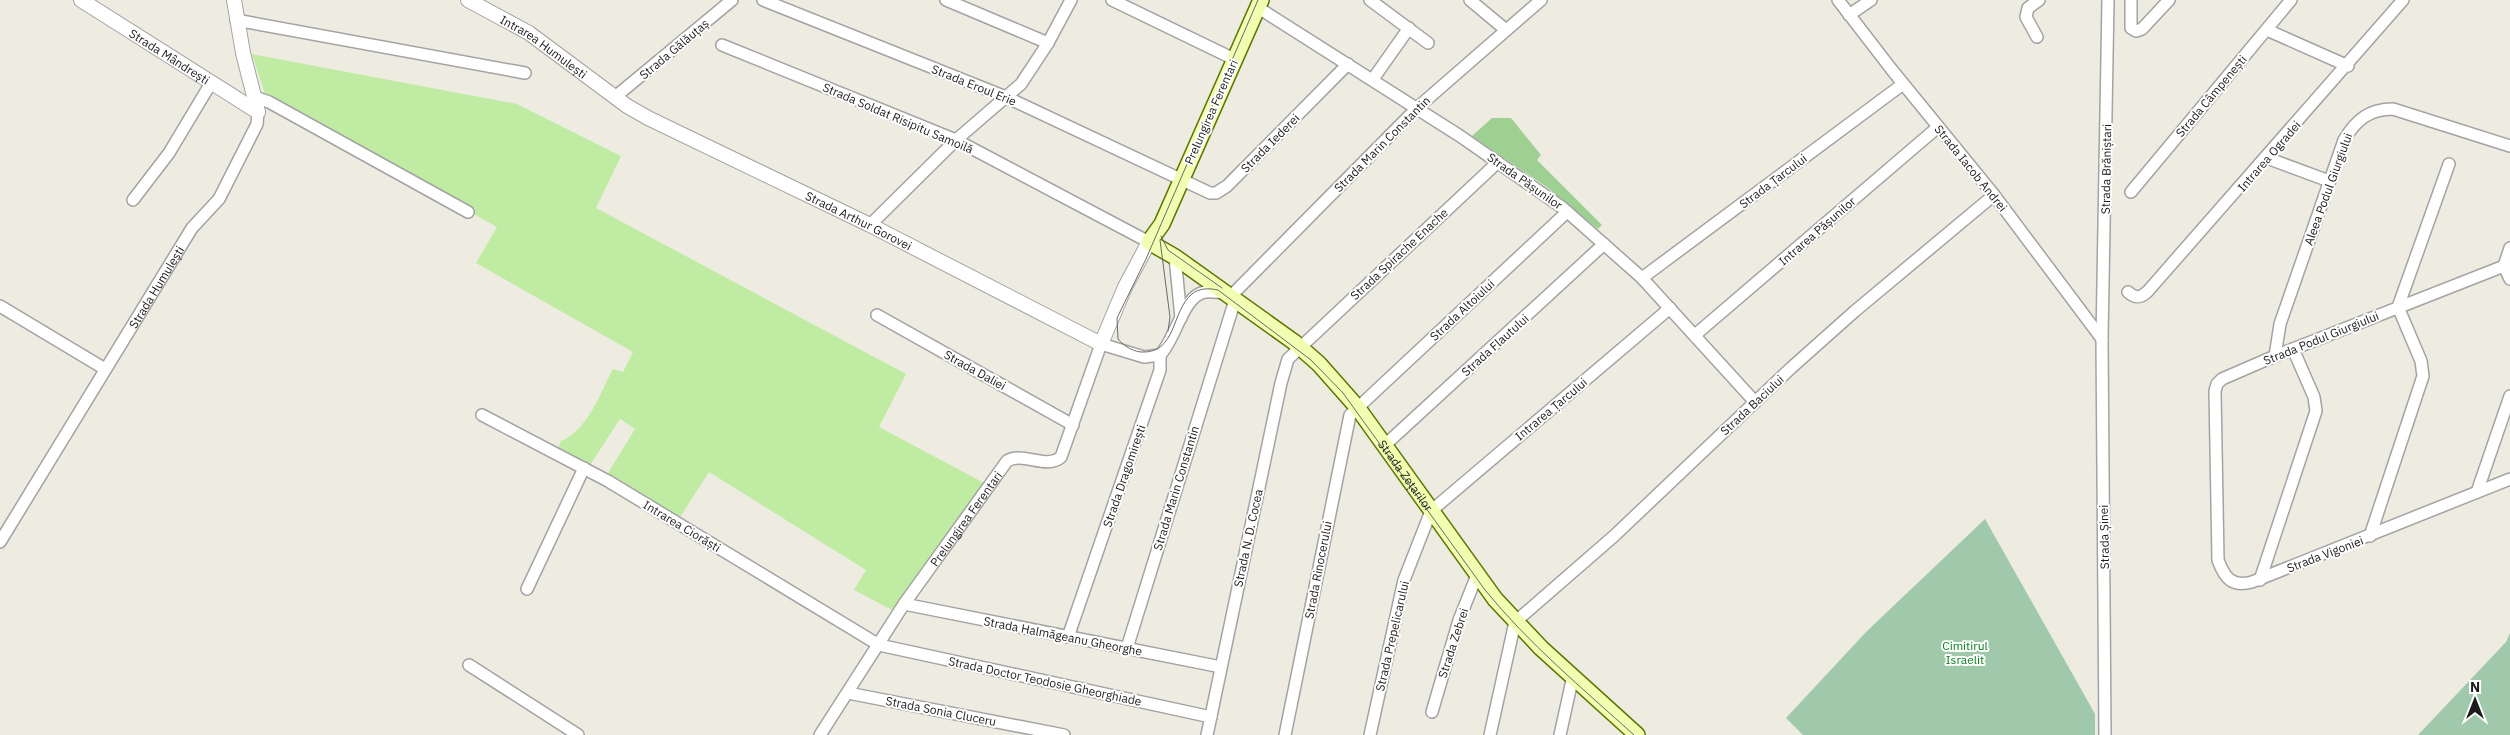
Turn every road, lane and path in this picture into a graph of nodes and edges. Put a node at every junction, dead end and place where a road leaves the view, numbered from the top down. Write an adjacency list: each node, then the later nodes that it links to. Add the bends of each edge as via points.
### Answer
1 (81, 0): 35 (street, Strada Mândrești)
2 (234, 0): 22 (street, Strada Humulești)
3 (468, 0): 38 (street, Intrarea Humulești, via 529,33)
4 (732, 0): 38 (street, Strada Gălăuțaș)
5 (762, 0): 39 (street, Strada Eroul Erie)
6 (946, 0): 27 (street)
7 (1072, 0): 27 (street)
8 (1112, 0): 30 (street)
9 (1370, 0): 23 (street)
10 (1470, 0): 24 (street)
11 (1541, 0): 24 (street, Strada Marin Constantin)
12 (1838, 0): 21 (street, Strada Iacob Andrei)
13 (1871, 0): 21 (street)
14 (2039, 0): 26 (street, via 2028,8 2026,17)
15 (2108, 0): 72 (street, Strada Brăniștari)
16 (2131, 0): 17 (street, via 2131,28 2136,31 2142,29)
17 (2169, 0)
18 (2291, 0): 25 (street, Strada Câmpenești)
19 (2403, 0): 32 (street, Intrarea Ogradei)
20 (1259, 3): 30 (main road, Prelungirea Ferentari); 31 (street, Strada Pășunilor)
21 (1849, 15): 36 (street, Strada Iacob Andrei)
22 (236, 20): 33 (street); 37 (street, Strada Humulești)
23 (1409, 28): 28 (street); 34 (street)
24 (1506, 30): 40 (street, Strada Marin Constantin)
25 (2267, 30): 32 (street); 50 (street, Strada Câmpenești)
26 (2037, 37)
27 (1048, 43): 39 (street, via 1021,84)
28 (1428, 43)
29 (722, 45): 43 (street, Strada Soldat Risipitu Samoilă)
30 (1234, 59): 48 (main road, Prelungirea Ferentari)
31 (1348, 64): 34 (street, Strada Pășunilor); 48 (street, Strada Iederei, via 1222,190 1210,193)
32 (2348, 66): 45 (street, Intrarea Ogradei)
33 (525, 73)
34 (1372, 79): 40 (street, Strada Pășunilor)
35 (211, 83): 41 (street, Strada Mândrești); 52 (street, via 169,154)
36 (1903, 84): 42 (street, Strada Iacob Andrei); 62 (street, Strada Țarcului)
37 (255, 97): 41 (street, Strada Humulești); 53 (street)
38 (615, 97): 56 (street, Strada Arthur Gorovei, via 654,121)
39 (1006, 97): 43 (street); 48 (street, Strada Eroul Erie)
40 (1417, 108): 46 (street, Strada Pășunilor); 65 (street, Strada Marin Constantin)
41 (258, 112): 78 (street, Strada Humulești, via 257,124 219,199 192,228)
42 (1938, 127): 51 (street, Strada Iacob Andrei); 71 (street, Intrarea Pășunilor)
43 (956, 140): 56 (street); 57 (street, Strada Soldat Risipitu Samoilă)
44 (2510, 146): 49 (street, Aleea Podul Giurgiului, via 2393,110 2379,110 2367,114 2352,126)
45 (2267, 158): 49 (street); 64 (street, Intrarea Ogradei, via 2142,297 2137,298)
46 (1498, 162): 54 (street, Strada Pășunilor); 74 (street, Strada Spirache Enache)
47 (2449, 164): 67 (street)
48 (1182, 180): 55 (main road, Prelungirea Ferentari)
49 (2329, 181): 77 (street, Aleea Podul Giurgiului, via 2280,324)
50 (2131, 192)
51 (1994, 194): 72 (street, Strada Iacob Andrei); 80 (street, Strada Baciului, via 1855,311)
52 (133, 200)
53 (468, 212)
54 (1567, 212): 58 (street, Strada Pășunilor); 81 (street, Strada Altoiului)
55 (1162, 224): 57 (main road, Prelungirea Ferentari); 60 (main road, via 1166,244)
56 (870, 225): 73 (street, Strada Arthur Gorovei)
57 (1149, 242): 60 (main road, Strada Zețarilor); 73 (street, Prelungirea Ferentari, via 1125,287)
58 (1604, 244): 62 (street, Strada Pășunilor); 84 (street, Strada Flautului)
59 (2510, 248): 61 (street)
60 (1175, 257): 65 (main road, Strada Zețarilor); 70 (street, Strada Dragomirești)
61 (2504, 266): 63 (street); 67 (street, Strada Podul Giurgiului)
62 (1642, 278): 68 (street, Strada Pășunilor)
63 (2510, 279)
64 (2128, 292)
65 (1230, 297): 70 (street, Strada Dragomirești, via 1206,292 1199,294 1190,301); 74 (main road, Strada Zețarilor); 99 (street, Strada Marin Constantin)
66 (0, 306): 78 (street)
67 (2398, 307): 75 (street, Strada Podul Giurgiului); 90 (street, via 2421,361 2423,376)
68 (1670, 308): 71 (street, Strada Pășunilor); 89 (street, Intrarea Țarcului)
69 (877, 315): 83 (street, Strada Daliei)
70 (1181, 318): 76 (street, Strada Dragomirești, via 1172,339)
71 (1695, 334): 80 (street, Strada Pășunilor)
72 (2102, 339): 115 (street, Strada Șinei)
73 (1101, 344): 76 (street, via 1144,358); 83 (street, Prelungirea Ferentari)
74 (1299, 346): 81 (main road, Strada Zețarilor); 101 (street, Strada N. D. Cocea, via 1288,359 1281,383)
75 (2293, 349): 77 (street, Strada Podul Giurgiului); 93 (street, via 2314,397 2316,411)
76 (1160, 355): 97 (street, Strada Dragomirești, via 1160,370)
77 (2275, 356): 87 (street, Strada Podul Giurgiului, via 2217,384)
78 (104, 369): 91 (street, Strada Humulești)
79 (2510, 396): 88 (street)
80 (1755, 402): 96 (street, Strada Baciului, via 1607,542)
81 (1357, 408): 84 (main road, Strada Zețarilor); 110 (street, Strada Rinocerului, via 1347,421)
82 (482, 415): 85 (street, Intrarea Ciorăști)
83 (1073, 425): 95 (street, Prelungirea Ferentari, via 1058,460 1018,458 1007,461)
84 (1385, 445): 89 (main road, Strada Zețarilor)
85 (584, 468): 94 (street); 98 (street, Intrarea Ciorăști)
86 (2510, 479): 88 (street, Strada Vigoniei)
87 (2215, 486): 93 (street, Strada Vigoniei, via 2216,550 2222,571 2233,583)
88 (2477, 492): 90 (street, Strada Vigoniei)
89 (1431, 511): 92 (main road, Strada Zețarilor); 111 (street, Strada Prepelicarului, via 1404,580)
90 (2370, 536): 93 (street, Strada Vigoniei)
91 (0, 542)
92 (1477, 575): 96 (main road, Strada Zețarilor); 104 (street, Strada Zebrei, via 1459,620)
93 (2260, 580)
94 (527, 589)
95 (904, 604): 97 (street, Strada Halmăgeanu Gheorghe); 98 (street, Prelungirea Ferentari)
96 (1515, 622): 102 (main road, Strada Zețarilor); 112 (street)
97 (1068, 637): 99 (street, Strada Halmăgeanu Gheorghe)
98 (879, 645): 103 (street, Prelungirea Ferentari); 105 (street, Strada Doctor Teodosie Gheorghiade)
99 (1127, 648): 101 (street, Strada Halmăgeanu Gheorghe)
100 (469, 665): 107 (street)
101 (1221, 667): 105 (street, Strada N. D. Cocea)
102 (1573, 676): 113 (street); 114 (main road, Strada Zețarilor)
103 (848, 693): 106 (street, Prelungirea Ferentari); 108 (street, Strada Sonia Cluceru)
104 (1432, 712)
105 (1211, 717): 109 (street, Strada N. D. Cocea)
106 (824, 734)
107 (578, 735)
108 (1064, 735)
109 (1207, 735)
110 (1285, 735)
111 (1370, 735)
112 (1490, 735)
113 (1560, 735)
114 (1636, 735)
115 (2105, 735)

